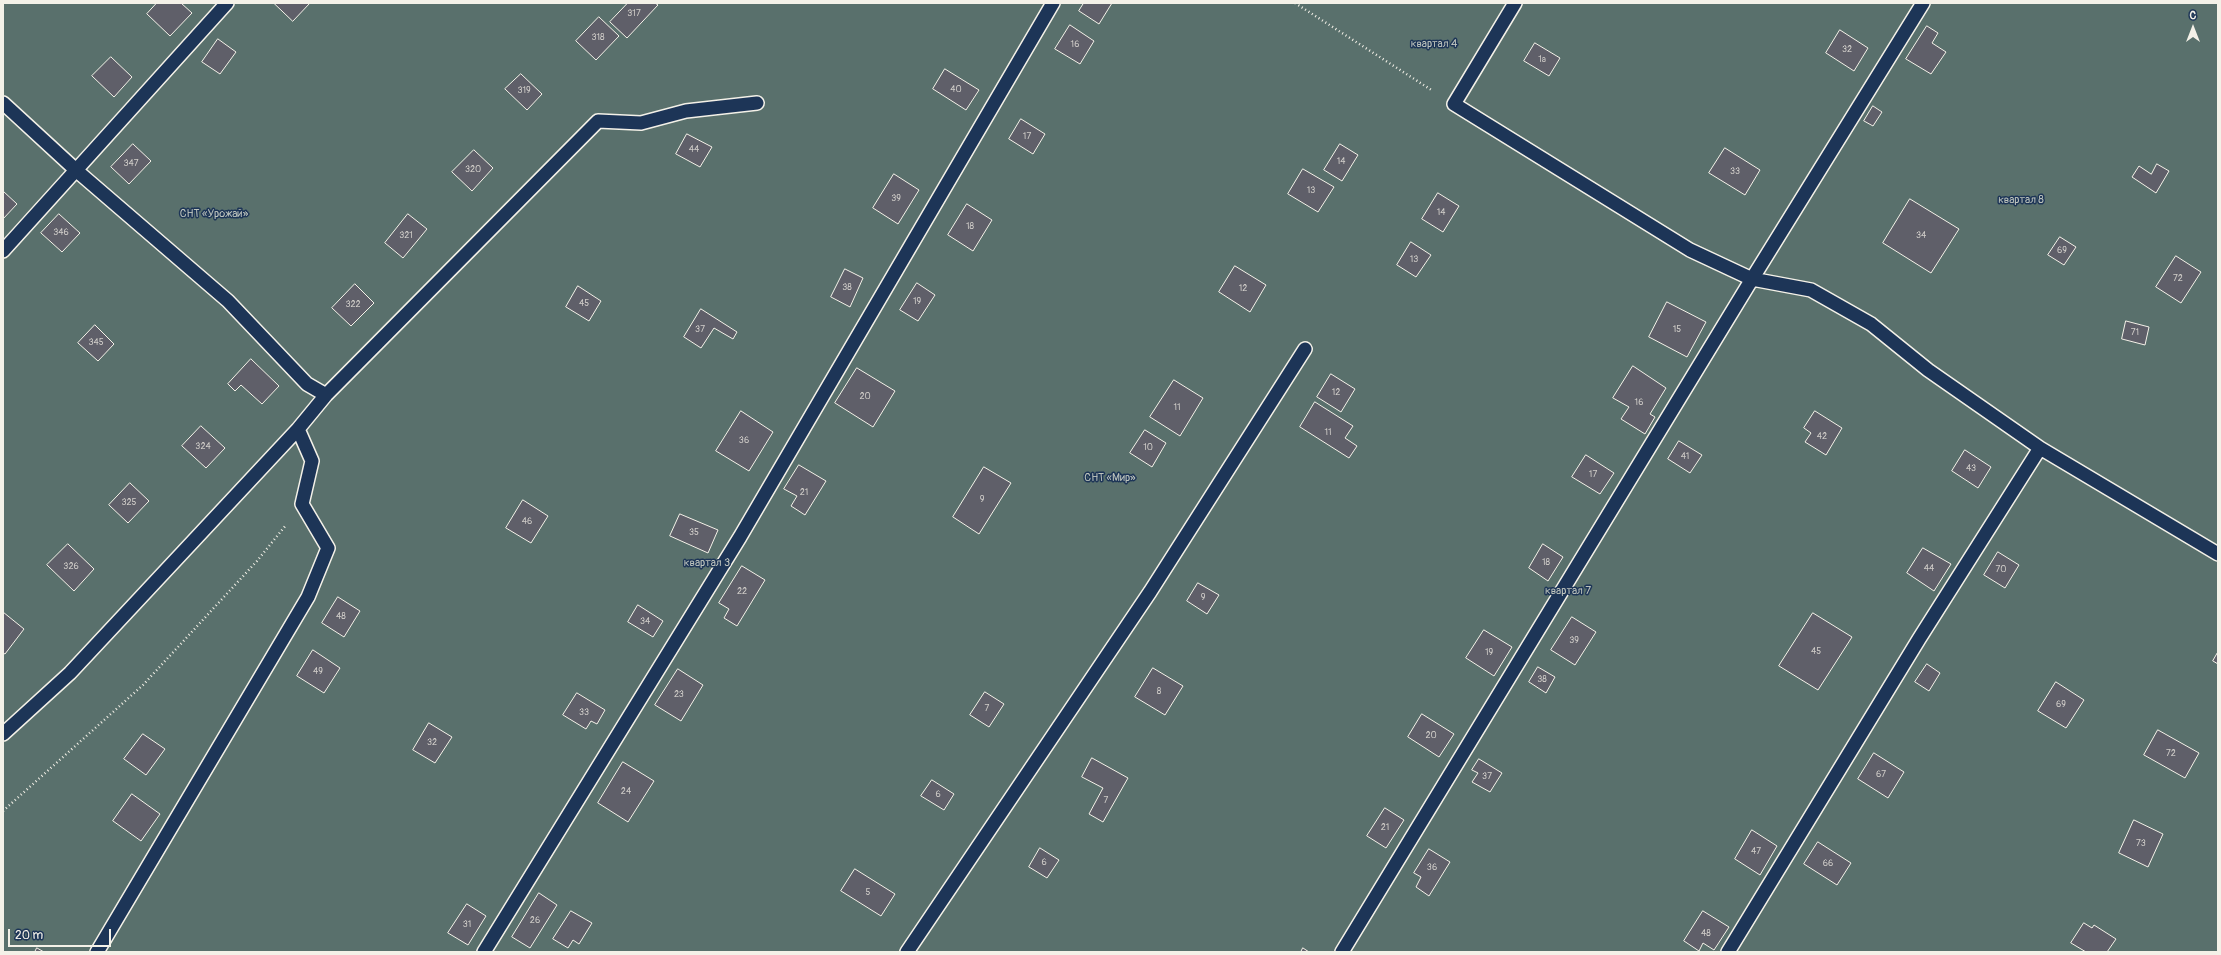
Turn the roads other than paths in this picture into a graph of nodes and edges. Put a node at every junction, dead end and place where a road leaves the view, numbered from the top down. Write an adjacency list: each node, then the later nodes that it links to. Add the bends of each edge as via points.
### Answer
1 (227, 3): 7 (lane)
2 (1053, 3): 17 (lane, via 740,537)
3 (1515, 3): 9 (lane, via 1454,104 1690,250)
4 (1923, 3): 9 (lane)
5 (3, 103): 7 (lane)
6 (757, 103): 11 (lane, via 686,111 641,123 598,121)
7 (77, 171): 8 (lane); 11 (lane, via 228,301 307,384)
8 (3, 251)
9 (1752, 279): 13 (lane, via 1811,290 1871,324 1928,370); 19 (lane)
10 (1305, 349): 18 (lane, via 1150,592)
11 (326, 396): 12 (lane)
12 (298, 429): 15 (lane, via 70,673); 16 (lane, via 312,460 302,504 328,548 308,597)
13 (2040, 448): 14 (lane); 20 (lane, via 1919,639)
14 (2218, 554)
15 (3, 734)
16 (96, 952)
17 (484, 952)
18 (907, 952)
19 (1342, 952)
20 (1728, 952)

